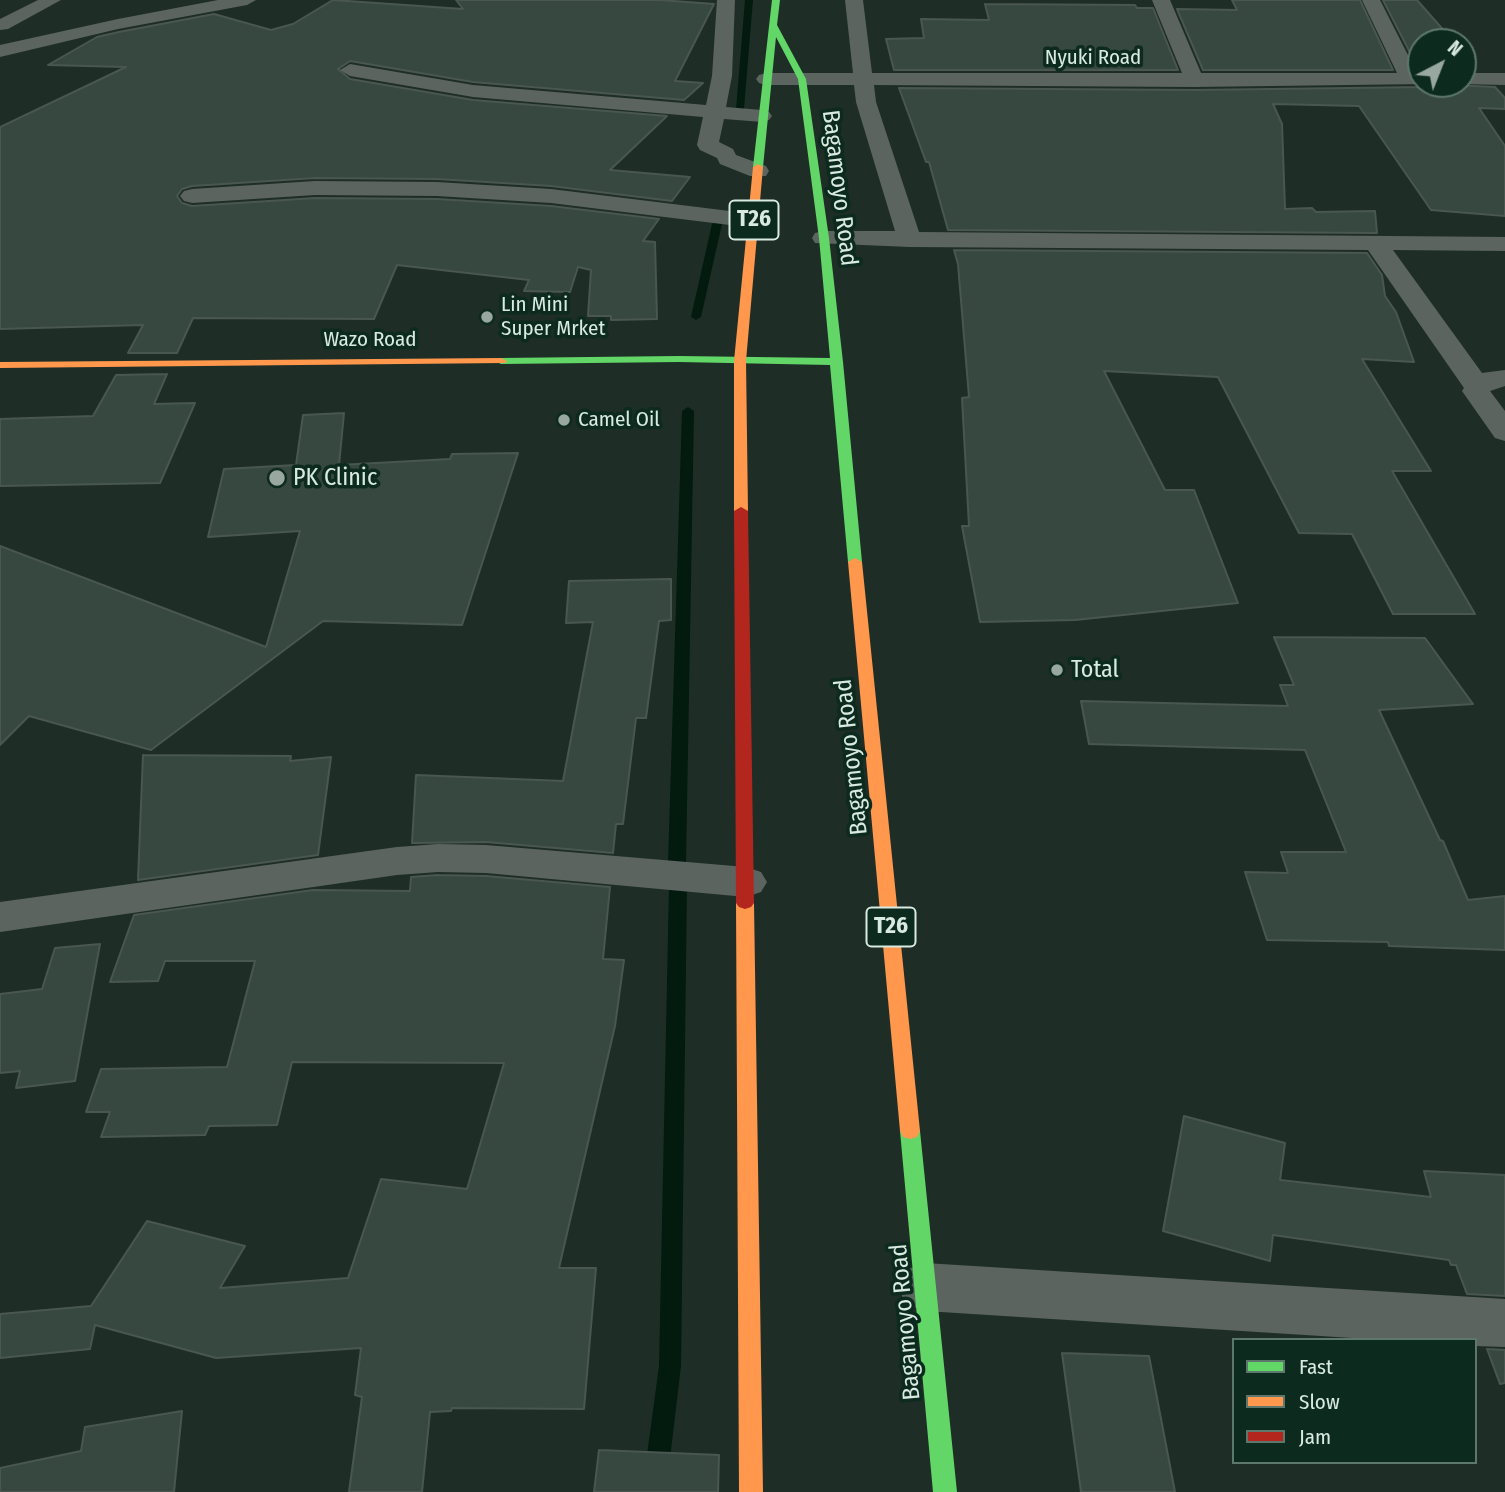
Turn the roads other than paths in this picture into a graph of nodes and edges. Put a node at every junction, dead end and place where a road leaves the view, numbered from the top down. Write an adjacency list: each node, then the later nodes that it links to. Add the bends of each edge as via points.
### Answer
1 (52, 0): 8 (street)
2 (247, 0): 10 (street)
3 (726, 0): 21 (street)
4 (776, 0): 9 (main road, T26)
5 (854, 0): 19 (street)
6 (1161, 0): 20 (street)
7 (1371, 0): 12 (street)
8 (1, 25): 10 (street)
9 (774, 26): 14 (main road, T26); 15 (main road, Bagamoyo Road / T26)
10 (40, 40): 11 (street)
11 (0, 51)
12 (1407, 65)
13 (350, 70): 21 (street, via 472,91)
14 (766, 79): 15 (street, Nyuki Road); 22 (main road, T26)
15 (802, 79): 19 (street, Nyuki Road); 26 (main road, Bagamoyo Road / T26)
16 (1407, 79): 20 (street, Nyuki Road)
17 (1477, 79): 18 (street)
18 (1505, 79)
19 (865, 80): 20 (street, Nyuki Road); 27 (street, via 866,102)
20 (1195, 80)
21 (715, 112): 22 (street); 23 (street, via 708,145)
22 (762, 116): 23 (main road, T26)
23 (758, 171): 25 (main road, T26)
24 (192, 196): 25 (street, via 315,188 437,189 551,196)
25 (754, 221): 30 (main road, T26)
26 (824, 238): 27 (street); 31 (main road, Bagamoyo Road / T26)
27 (910, 240): 28 (street)
28 (1376, 244): 29 (street); 34 (street)
29 (1505, 244)
30 (740, 361): 31 (main road, Wazo Road); 32 (main road, Wazo Road); 36 (main road, T26)
31 (837, 362): 38 (main road, Bagamoyo Road / T26)
32 (0, 365)
33 (1505, 378): 34 (street)
34 (1477, 386): 35 (street)
35 (1505, 432)
36 (746, 882): 37 (street, via 438,858); 40 (main road, T26)
37 (0, 918)
38 (925, 1287): 39 (street); 41 (main road, Bagamoyo Road / T26)
39 (1505, 1323)
40 (751, 1492)
41 (945, 1492)

